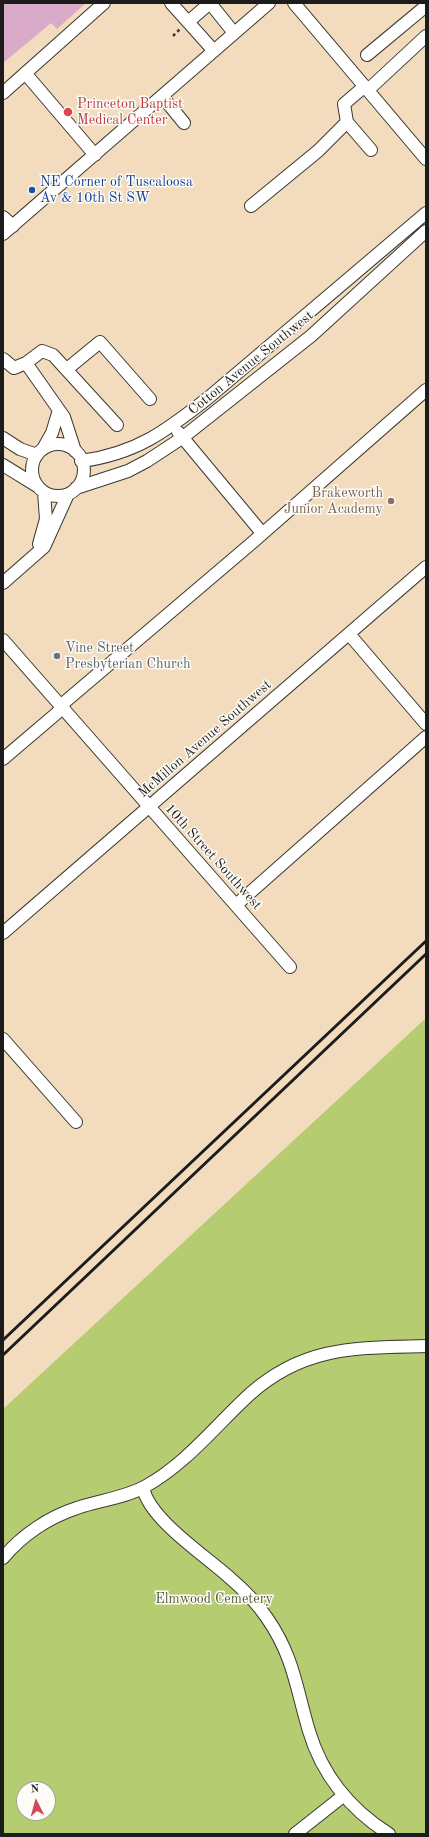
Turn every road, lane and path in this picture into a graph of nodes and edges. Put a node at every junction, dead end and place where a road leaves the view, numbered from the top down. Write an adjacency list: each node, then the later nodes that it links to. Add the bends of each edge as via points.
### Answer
1 (104, 3): 12 (street)
2 (210, 3): 7 (street); 8 (street)
3 (269, 3): 8 (street)
4 (294, 3): 13 (street)
5 (174, 6): 7 (street)
6 (426, 6): 11 (street)
7 (188, 22): 10 (street)
8 (234, 33): 10 (street)
9 (426, 36): 13 (street)
10 (214, 51): 15 (street)
11 (367, 55)
12 (25, 73): 14 (street); 19 (street)
13 (366, 88): 16 (street, via 344,104); 20 (street)
14 (3, 93)
15 (162, 96): 17 (street); 19 (street)
16 (347, 122): 18 (street); 21 (street, via 318,151)
17 (184, 123)
18 (371, 150)
19 (95, 155): 24 (street)
20 (426, 159)
21 (251, 206)
22 (426, 213): 34 (street, Cotton Avenue Southwest)
23 (3, 217): 24 (street)
24 (13, 226): 26 (street)
25 (426, 231): 36 (street, Cotton Avenue Southwest, via 311,336)
26 (3, 234)
27 (3, 359): 28 (street, via 14,368)
28 (26, 363): 29 (street, via 42,351 53,355); 32 (street)
29 (67, 369): 31 (street, via 100,342); 33 (street)
30 (426, 390): 43 (street)
31 (150, 399)
32 (58, 410): 37 (street, via 64,417); 38 (street, via 52,433)
33 (117, 425)
34 (172, 426): 36 (street); 39 (street, Cotton Avenue Southwest, via 129,450 99,459)
35 (3, 438): 38 (street, via 20,449)
36 (182, 438): 42 (street, Cotton Avenue Southwest, via 128,471); 43 (street)
37 (75, 451): 38 (street, via 59,444); 39 (street)
38 (40, 452): 41 (street, via 32,470 33,479)
39 (81, 461): 42 (street, via 83,474)
40 (3, 465): 41 (street)
41 (40, 489): 42 (street, via 60,496); 44 (street, via 46,520)
42 (72, 491): 44 (street, via 44,547)
43 (262, 533): 49 (street)
44 (38, 551): 46 (street)
45 (426, 567): 47 (street, McMillon Avenue Southwest)
46 (3, 583)
47 (349, 634): 50 (street); 53 (street, McMillon Avenue Southwest)
48 (3, 640): 49 (street, 10th Street Southwest)
49 (61, 707): 52 (street); 53 (street, 10th Street Southwest)
50 (426, 724)
51 (426, 737): 54 (street)
52 (3, 759)
53 (148, 807): 54 (street, 10th Street Southwest); 55 (street, McMillon Avenue Southwest)
54 (236, 906): 56 (street, 10th Street Southwest)
55 (3, 933)
56 (290, 967)
57 (3, 1039): 58 (street)
58 (76, 1122)
59 (426, 1346): 60 (street, via 342,1350 322,1354 282,1371 250,1394 180,1462)
60 (143, 1488): 61 (street, via 54,1517 34,1530); 62 (street, via 150,1506 258,1605 278,1635 291,1664 314,1747)
61 (3, 1558)
62 (343, 1796): 63 (street); 64 (street, via 364,1816)
63 (295, 1834)
64 (389, 1834)

